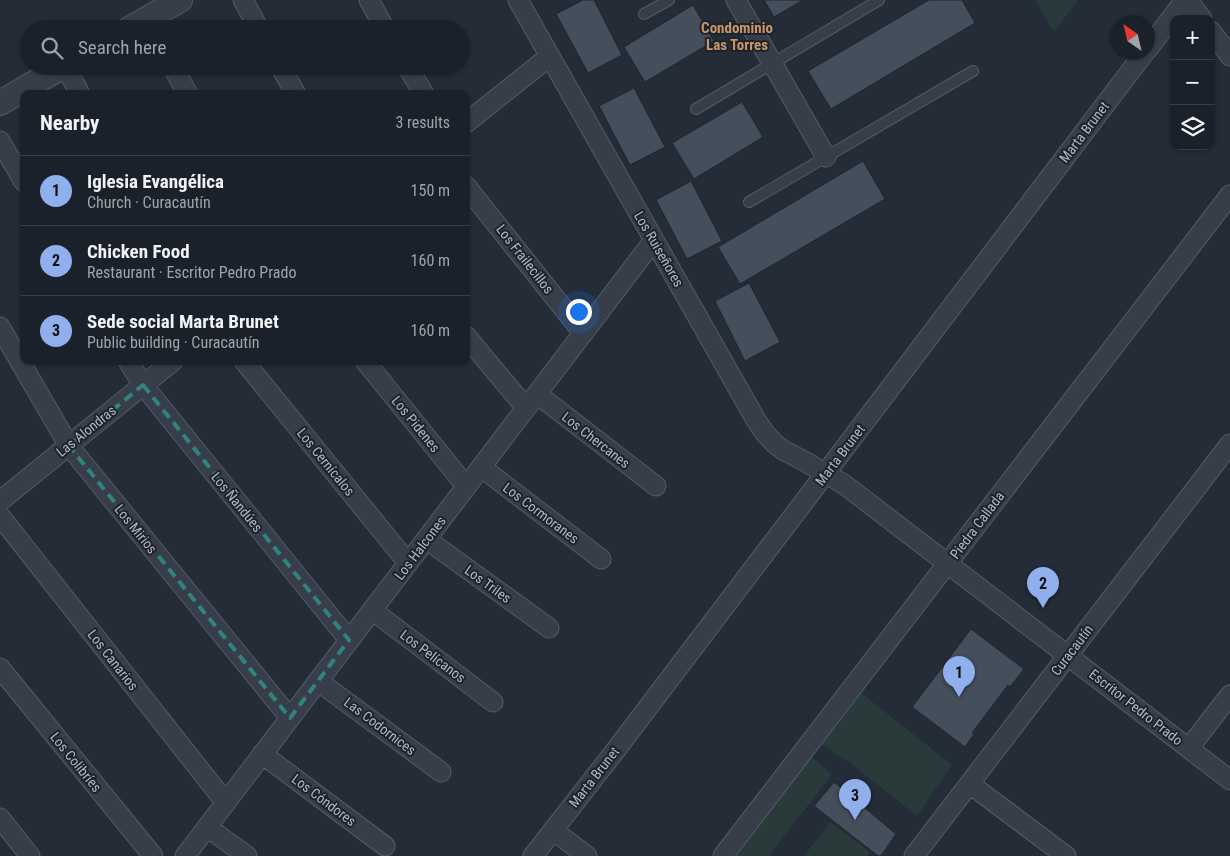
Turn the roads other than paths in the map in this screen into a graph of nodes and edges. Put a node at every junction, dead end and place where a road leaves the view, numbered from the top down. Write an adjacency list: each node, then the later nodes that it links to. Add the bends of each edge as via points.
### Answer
1 (180, 0): 11 (street)
2 (243, 0): 12 (street)
3 (368, 0): 13 (street)
4 (518, 0): 16 (street, Los Ruiseñores)
5 (669, 0): 9 (lane)
6 (736, 0): 19 (street)
7 (880, 0): 19 (lane)
8 (1187, 0): 10 (street); 15 (street)
9 (644, 14)
10 (1199, 15)
11 (151, 20)
12 (254, 20)
13 (380, 20)
14 (1215, 36): 17 (street)
15 (1155, 40)
16 (550, 56): 34 (street); 41 (street, Los Ruiseñores)
17 (1230, 56)
18 (1139, 60): 56 (street, Marta Brunet)
19 (772, 64): 33 (lane); 36 (street)
20 (973, 71): 36 (lane)
21 (48, 75): 26 (street)
22 (69, 75): 27 (street)
23 (177, 75): 28 (street)
24 (285, 75): 29 (street)
25 (412, 75): 30 (street)
26 (22, 90)
27 (78, 90)
28 (186, 90)
29 (294, 90)
30 (422, 90)
31 (20, 91): 32 (street)
32 (0, 103)
33 (696, 109)
34 (470, 120)
35 (0, 141): 37 (street)
36 (826, 158): 40 (lane)
37 (20, 175)
38 (470, 191): 43 (street, Los Frailecillos)
39 (1230, 195): 64 (street, Piedra Callada)
40 (749, 202)
41 (654, 240): 43 (street, Los Halcones); 56 (street, Los Ruiseñores, via 764,432 783,450)
42 (0, 327): 45 (street, Los Mirios)
43 (583, 333): 52 (street, Los Halcones)
44 (470, 340): 52 (street, Los Chercanes)
45 (20, 362)
46 (22, 365): 54 (street, Los Mirios)
47 (130, 365): 51 (street, Los Ñandúes)
48 (168, 365): 51 (street, Las Alondras)
49 (247, 365): 63 (street, Los Cernícalos)
50 (368, 365): 57 (street, Los Pidenes)
51 (143, 385): 54 (street, Las Alondras); 67 (street, Los Ñandúes)
52 (531, 401): 55 (street, Los Halcones); 58 (street, Los Chercanes)
53 (1230, 444): 68 (street, Curacautín)
54 (68, 446): 59 (street, Las Alondras); 73 (street, Los Mirios)
55 (481, 467): 57 (street, Los Halcones); 62 (street, Los Cormoranes)
56 (825, 473): 64 (street, Escritor Pedro Prado); 82 (street, Marta Brunet)
57 (466, 486): 61 (street, Los Halcones)
58 (656, 486)
59 (0, 501)
60 (0, 516): 79 (street, Los Canarios)
61 (426, 539): 63 (street, Los Halcones); 66 (street, Los Triles)
62 (601, 559)
63 (408, 563): 65 (street, Los Halcones)
64 (948, 563): 68 (street, Escritor Pedro Prado); 90 (street, Piedra Callada)
65 (372, 610): 67 (street, Los Halcones); 72 (street, Los Pelícanos)
66 (549, 628)
67 (349, 640): 70 (street, Los Halcones)
68 (1068, 655): 74 (street, Escritor Pedro Prado); 78 (street, Curacautín)
69 (0, 668): 85 (street, Los Colibríes)
70 (318, 681): 73 (street, Los Halcones); 76 (street, Las Codornices)
71 (1230, 695): 74 (street)
72 (493, 702)
73 (290, 718): 75 (street, Los Halcones)
74 (1189, 748): 77 (street, Escritor Pedro Prado)
75 (262, 754): 79 (street, Los Halcones); 83 (street, Los Cóndores)
76 (441, 772)
77 (1230, 780)
78 (970, 784): 91 (street, Curacautín); 92 (street)
79 (226, 803): 81 (street, Los Halcones)
80 (0, 818): 84 (street)
81 (207, 828): 86 (street, Los Halcones); 87 (street)
82 (553, 830): 88 (street, Marta Brunet); 89 (street)
83 (385, 846)
84 (30, 856)
85 (153, 856)
86 (185, 856)
87 (247, 856)
88 (533, 856)
89 (586, 856)
90 (723, 856)
91 (914, 856)
92 (1066, 856)

